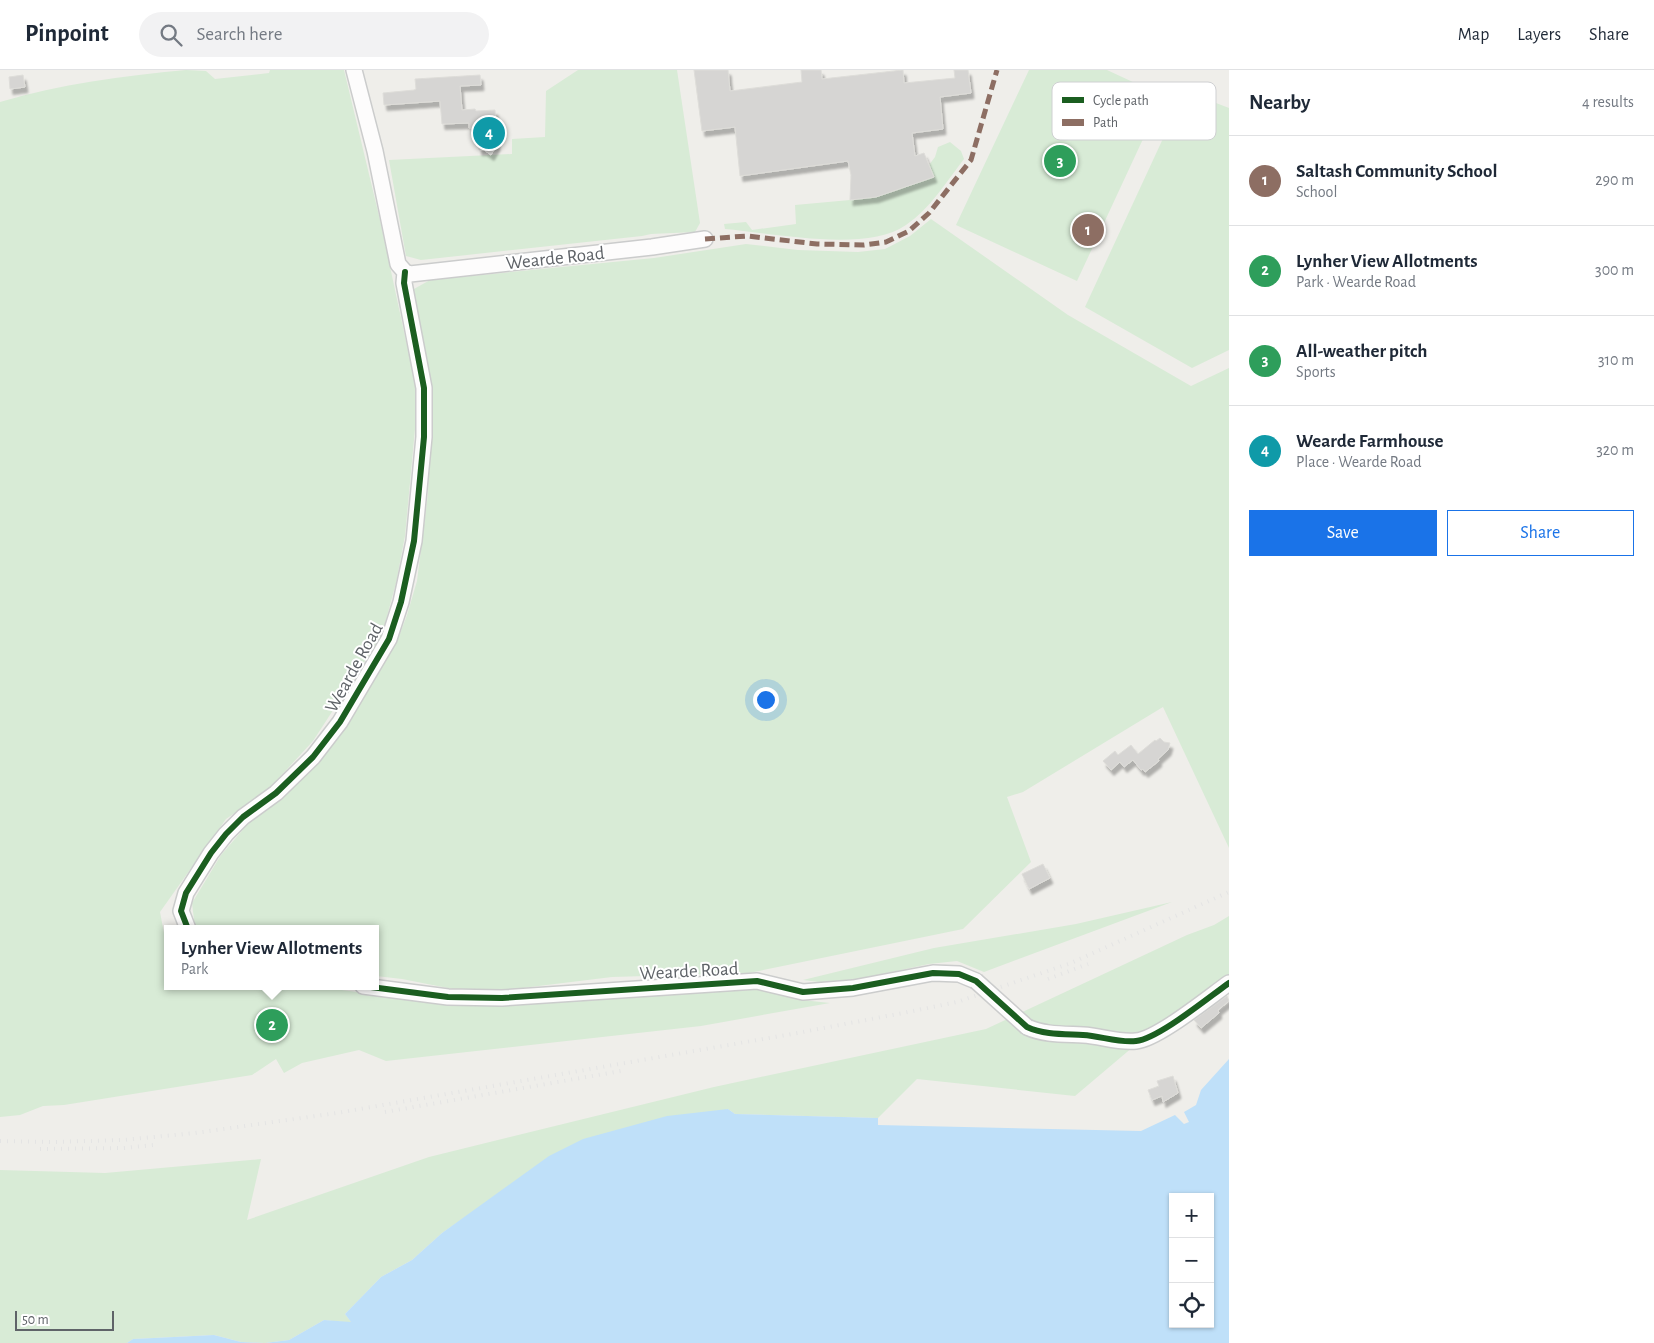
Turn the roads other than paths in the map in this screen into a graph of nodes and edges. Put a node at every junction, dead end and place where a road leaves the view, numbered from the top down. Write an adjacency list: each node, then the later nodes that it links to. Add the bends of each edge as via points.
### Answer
1 (354, 70): 3 (street, Wearde Road, via 375,151 398,264)
2 (705, 239): 3 (street, Wearde Road, via 410,274)
3 (405, 272): 4 (street, Wearde Road, via 404,283 424,388 424,437 414,542 389,639 340,722 313,756 276,793 243,817 211,853 186,893 181,911)
4 (186, 925)
5 (1229, 983): 6 (street, Wearde Road, bridge, via 1158,1034 1137,1041 1035,1031 976,981 958,974 933,972 853,988 803,992 757,981 502,998 448,997)
6 (379, 988)

